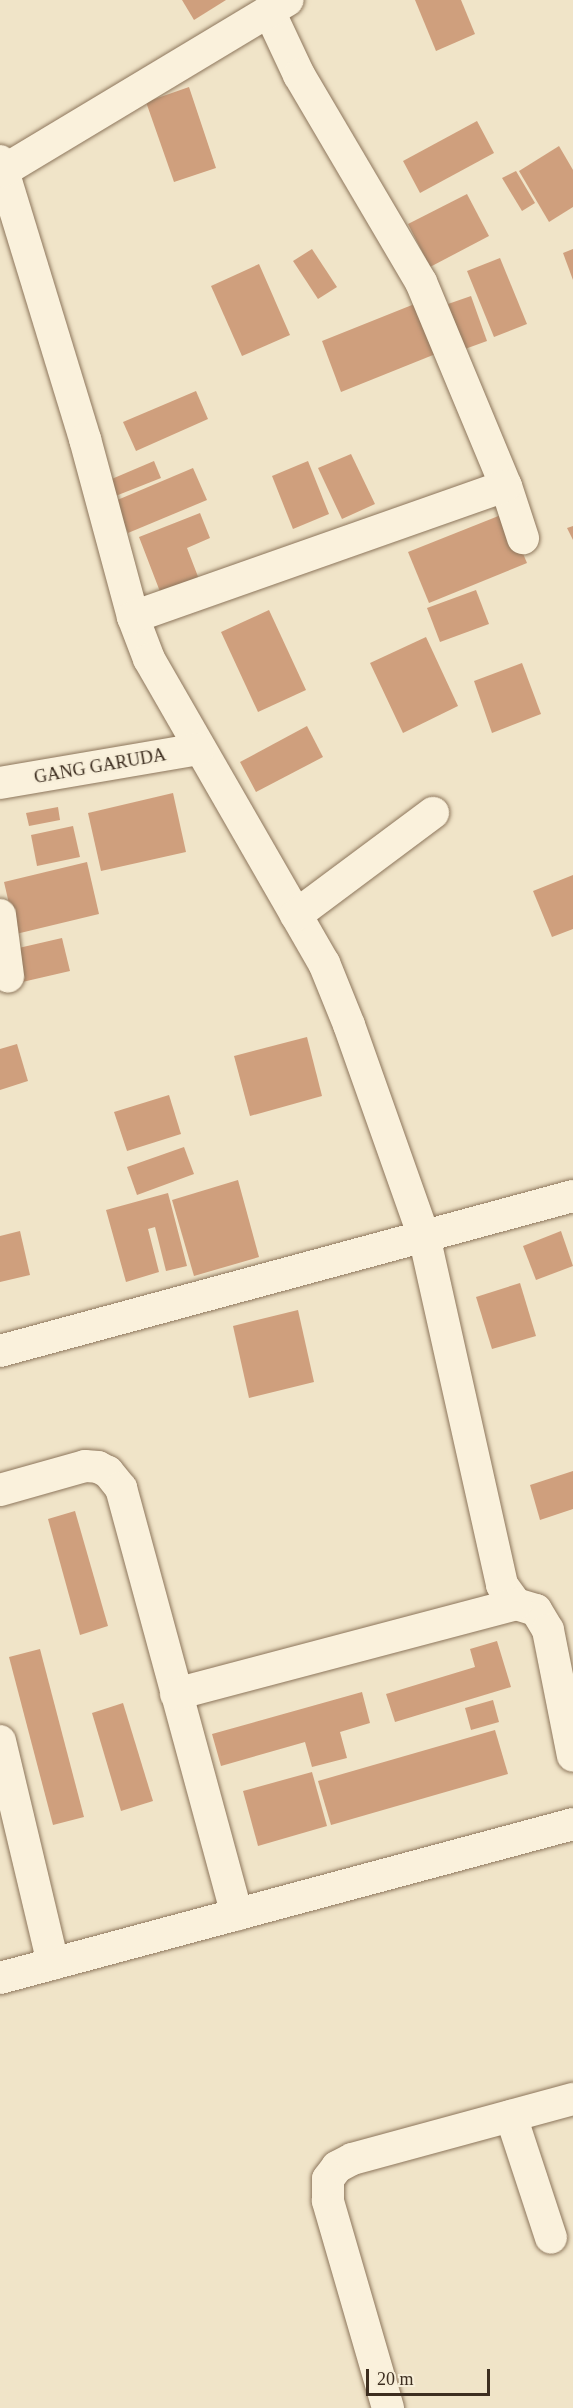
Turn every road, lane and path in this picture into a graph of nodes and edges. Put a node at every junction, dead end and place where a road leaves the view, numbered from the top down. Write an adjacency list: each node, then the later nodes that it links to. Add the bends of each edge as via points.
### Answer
1 (278, 6): 2 (street); 3 (street, via 305,86 421,282)
2 (2, 166): 5 (street, via 85,440)
3 (506, 486): 4 (street); 5 (street)
4 (523, 538)
5 (133, 617): 6 (street, via 150,659)
6 (200, 749): 7 (street, GANG GARUDA); 10 (street)
7 (0, 783)
8 (433, 813): 10 (street)
9 (0, 915): 11 (street)
10 (296, 915): 13 (street, via 324,963 349,1025)
11 (8, 976)
12 (573, 1196): 13 (street)
13 (425, 1239): 14 (street); 16 (street, via 502,1585)
14 (0, 1351)
15 (0, 1490): 17 (street, via 85,1466 98,1467 114,1478 121,1488)
16 (516, 1604): 17 (street); 19 (street, via 536,1610 548,1630)
17 (176, 1694): 21 (street)
18 (2, 1756): 22 (street)
19 (573, 1756)
20 (573, 1824): 21 (street)
21 (237, 1914): 22 (street)
22 (53, 1964): 23 (street)
23 (0, 1978)
24 (573, 2099): 25 (street)
25 (511, 2116): 26 (street); 27 (street, via 352,2159 337,2167 327,2179 328,2201)
26 (551, 2238)
27 (388, 2408)

